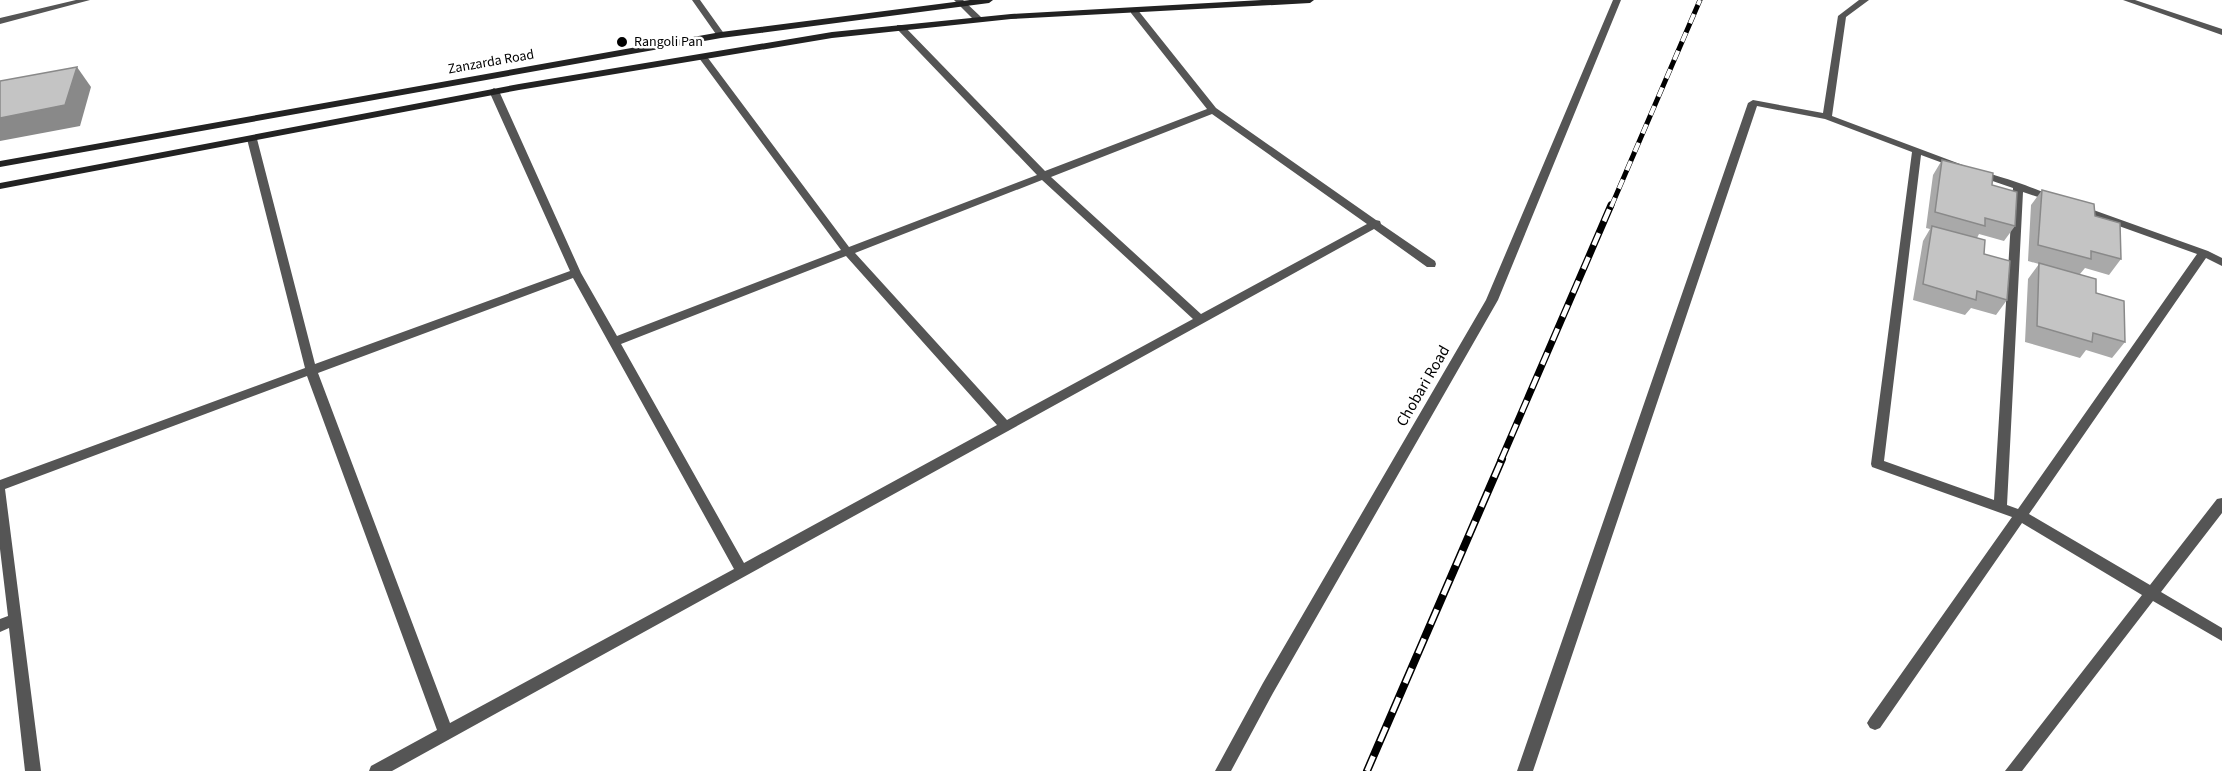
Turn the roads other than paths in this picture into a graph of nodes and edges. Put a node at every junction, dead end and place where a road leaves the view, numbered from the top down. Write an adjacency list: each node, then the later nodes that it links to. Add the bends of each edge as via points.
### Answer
1 (86, 0): 9 (street)
2 (696, 0): 15 (street)
3 (989, 0): 8 (main road, Zanzarda Road)
4 (1310, 0): 10 (main road)
5 (1617, 0): 52 (street, Chobari Road, via 1492,300)
6 (1865, 0): 19 (street, via 1842,16)
7 (2127, 0): 14 (street)
8 (960, 2): 11 (street); 15 (main road, Zanzarda Road)
9 (62, 3): 12 (street)
10 (1134, 10): 11 (main road); 18 (street)
11 (978, 19): 13 (main road)
12 (0, 21)
13 (900, 27): 16 (main road); 23 (street)
14 (2222, 32)
15 (721, 35): 22 (main road, Zanzarda Road)
16 (702, 56): 17 (main road); 29 (street)
17 (494, 91): 20 (main road); 33 (street)
18 (1213, 110): 23 (street); 28 (street)
19 (1827, 117): 21 (street); 53 (street, via 1753,103)
20 (252, 139): 24 (main road); 36 (street)
21 (1917, 151): 25 (street); 41 (street, via 1877,464)
22 (0, 164)
23 (1043, 176): 29 (street); 34 (street)
24 (0, 186)
25 (2018, 186): 26 (street); 41 (street)
26 (2062, 202)
27 (2073, 206): 30 (street)
28 (1376, 222): 32 (street); 34 (street)
29 (847, 251): 35 (street); 37 (street)
30 (2204, 253): 31 (street); 42 (street)
31 (2222, 262)
32 (1431, 264)
33 (576, 273): 35 (street); 36 (street)
34 (1200, 319): 37 (street)
35 (614, 342): 43 (street)
36 (310, 370): 38 (street); 49 (street)
37 (1005, 426): 43 (street)
38 (0, 485)
39 (0, 492): 45 (street)
40 (2222, 503): 44 (street)
41 (2000, 508): 42 (street)
42 (2020, 515): 44 (street); 48 (street)
43 (742, 571): 49 (street)
44 (2152, 593): 47 (street); 54 (street)
45 (15, 620): 46 (street); 50 (street)
46 (0, 626)
47 (2222, 635)
48 (1875, 723)
49 (446, 733): 51 (street)
50 (33, 771)
51 (377, 771)
52 (1223, 771)
53 (1525, 771)
54 (2013, 771)

